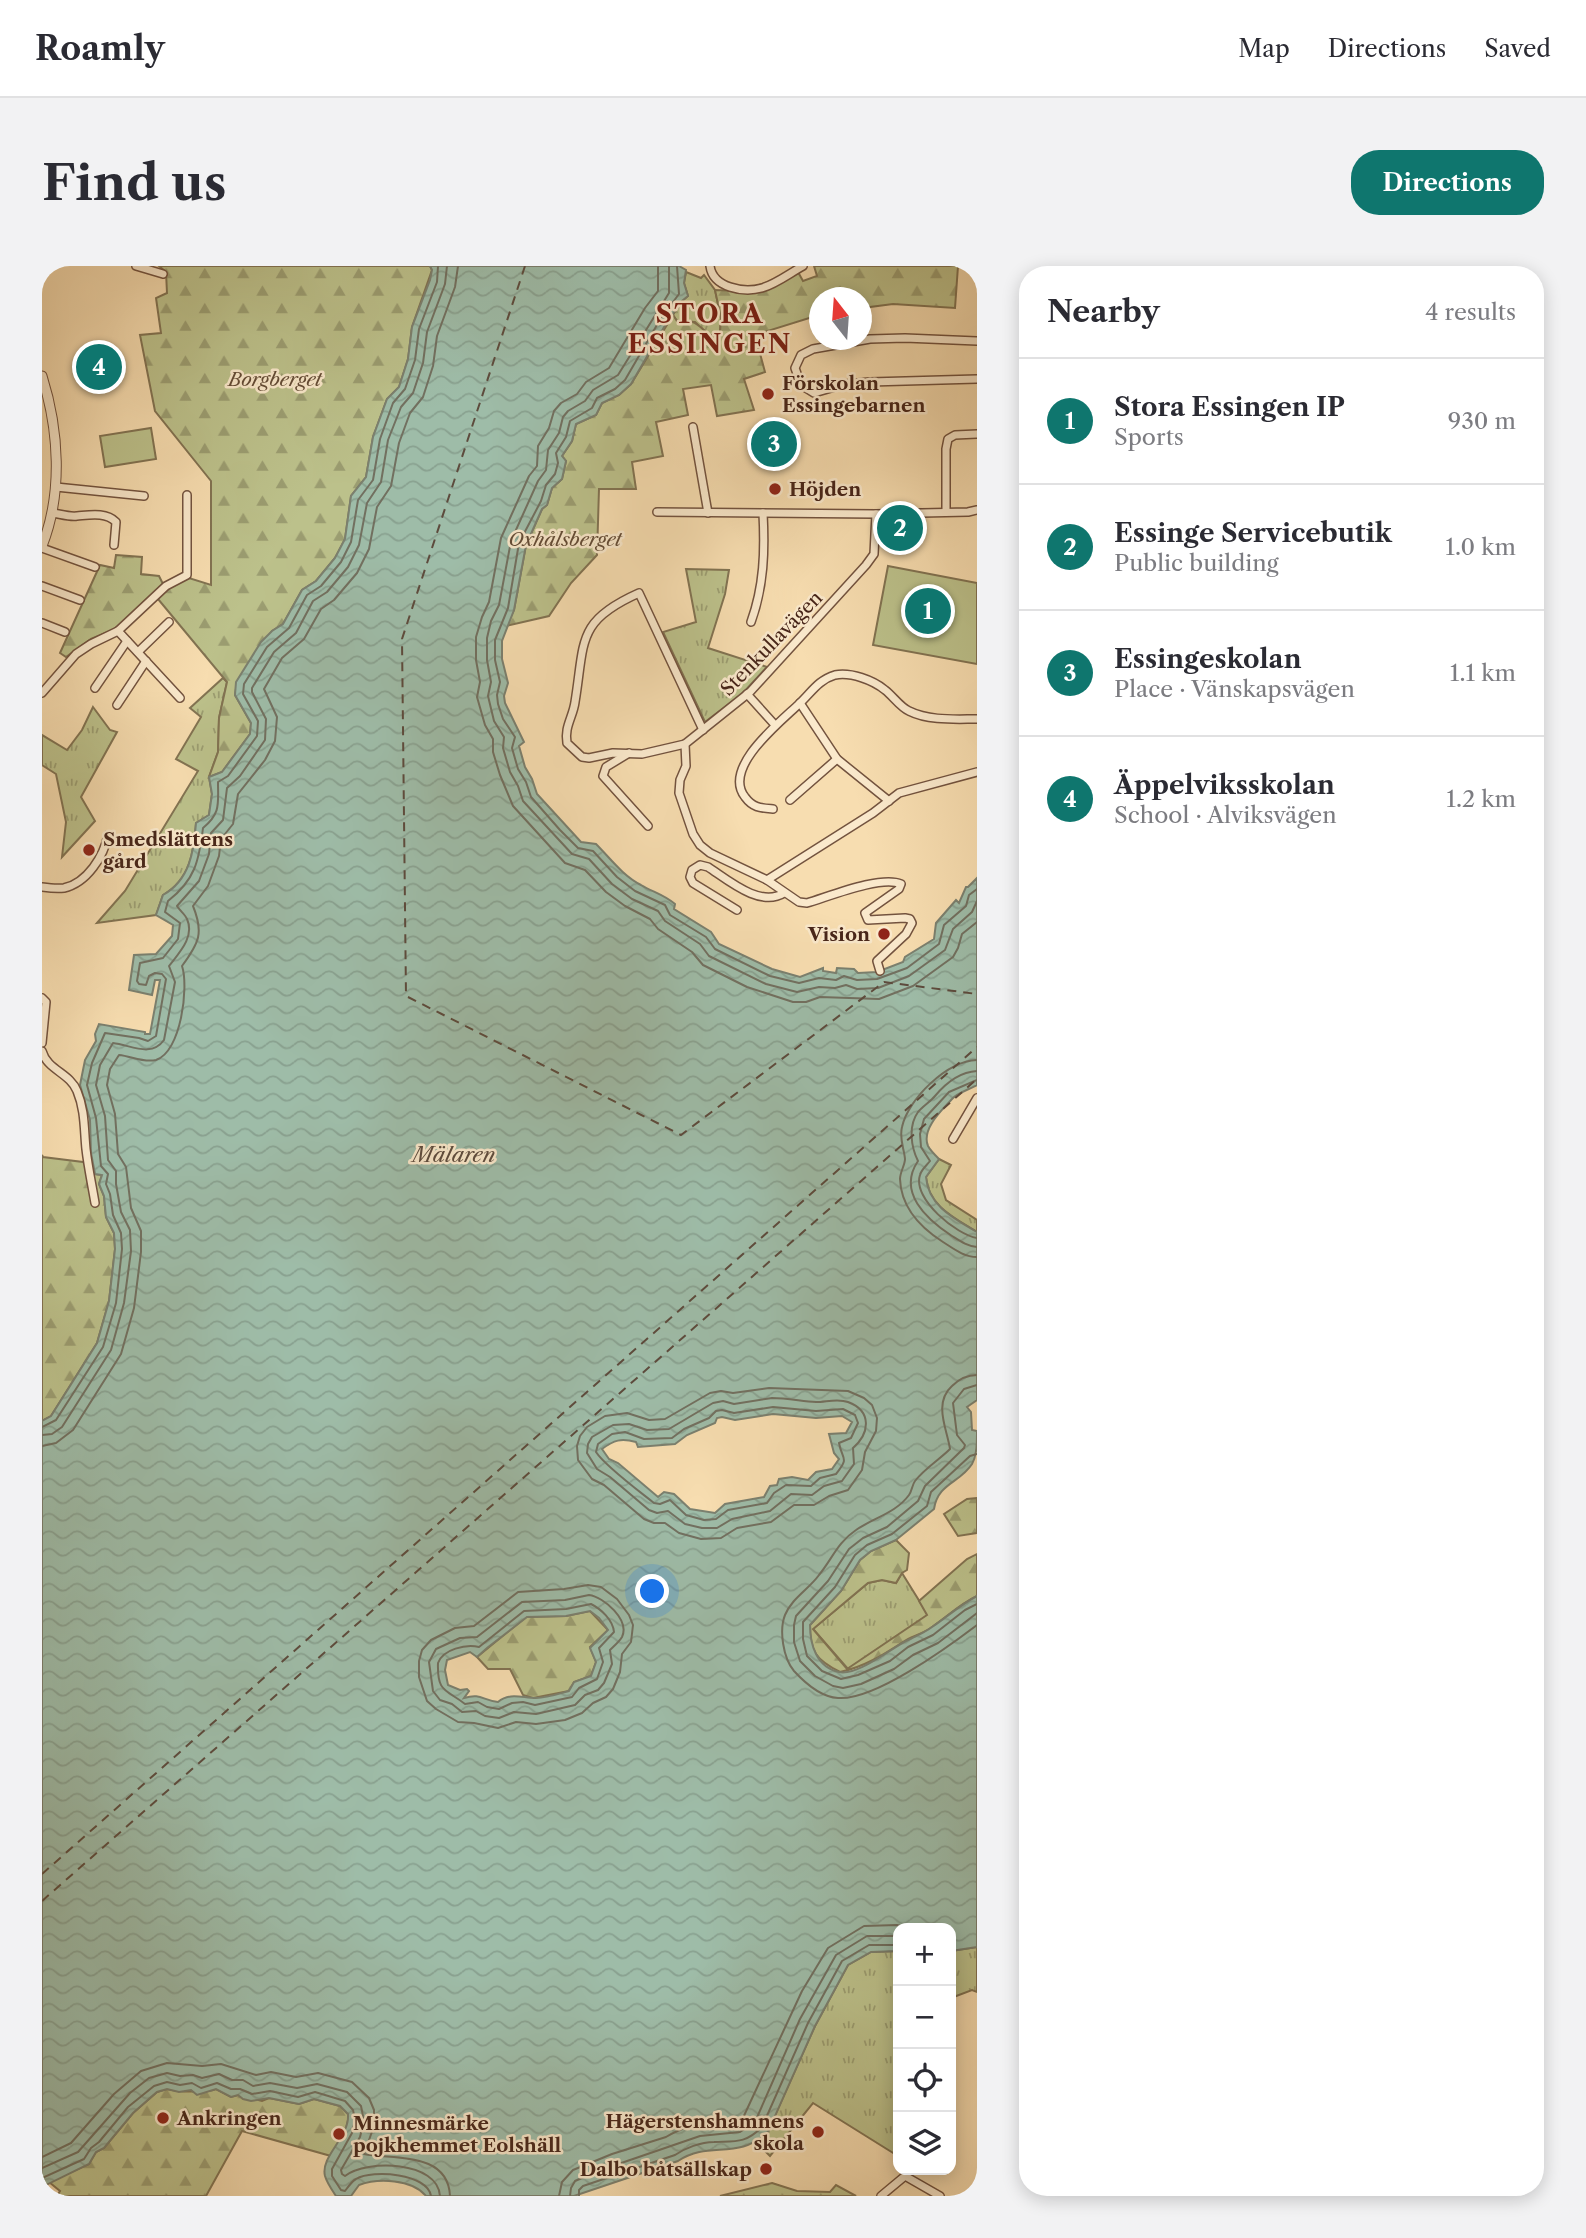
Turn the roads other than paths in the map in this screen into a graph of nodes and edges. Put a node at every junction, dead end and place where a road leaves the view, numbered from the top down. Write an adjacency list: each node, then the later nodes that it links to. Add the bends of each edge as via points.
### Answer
1 (136, 266): 4 (street)
2 (710, 266): 3 (street, via 721,284 750,289 763,288)
3 (803, 266)
4 (163, 274)
5 (977, 341): 7 (street, via 870,339 813,349 801,355 795,368 801,385 814,393 845,384)
6 (42, 376): 10 (street, via 51,417)
7 (977, 379)
8 (693, 427): 17 (street)
9 (977, 434): 15 (street, via 948,439)
10 (56, 487): 12 (street); 16 (street)
11 (187, 495): 28 (street, via 187,575 166,586)
12 (144, 496)
13 (977, 510): 15 (street)
14 (657, 512): 17 (street)
15 (946, 512): 19 (street)
16 (53, 513): 20 (street, via 111,517 116,522); 21 (street)
17 (708, 513): 18 (street)
18 (764, 513): 19 (street); 26 (street, via 764,565)
19 (876, 514): 35 (street, Stenkullavägen, via 874,554)
20 (114, 545)
21 (42, 547): 22 (street)
22 (95, 567)
23 (42, 586): 24 (street)
24 (80, 600)
25 (169, 622): 31 (street)
26 (751, 622)
27 (42, 623): 29 (street)
28 (118, 631): 30 (street); 34 (street, via 76,654)
29 (65, 632)
30 (127, 641): 31 (street); 33 (street)
31 (138, 652): 32 (street)
32 (146, 662): 36 (street); 38 (street)
33 (95, 688)
34 (42, 693)
35 (747, 694): 40 (street); 41 (street, Stenkullavägen)
36 (180, 698)
37 (800, 703): 39 (street, via 818,682 838,674 863,678 883,688 907,711 929,718); 40 (street); 44 (street)
38 (117, 705)
39 (977, 719)
40 (775, 725): 48 (street, via 747,758 739,776 740,791 747,801 757,808)
41 (703, 730): 42 (street, Stenkullavägen); 43 (street, via 639,593 608,610 588,629 565,736 582,757)
42 (685, 744): 43 (street); 51 (street, via 686,766 679,793 693,834 710,853)
43 (630, 753): 49 (street, via 606,767 603,776)
44 (837, 759): 46 (street); 47 (street)
45 (977, 772): 47 (street, via 899,793)
46 (790, 800)
47 (889, 801): 51 (street)
48 (773, 809)
49 (648, 826)
50 (108, 835): 52 (street, via 100,859 77,884)
51 (767, 880): 53 (street)
52 (42, 887)
53 (784, 893): 54 (street, via 764,898 708,867 692,870 693,883); 55 (street, via 807,903 880,882 901,884 865,913 868,920 905,918 912,923 877,961)
54 (737, 910)
55 (880, 971)
56 (42, 998): 57 (street, via 46,1002)
57 (42, 1043)
58 (42, 1051): 61 (street, via 47,1063 76,1089 85,1117)
59 (977, 1098): 60 (street)
60 (953, 1139)
61 (95, 1203)
62 (881, 2196): 63 (street, via 905,2176)
63 (940, 2196)

